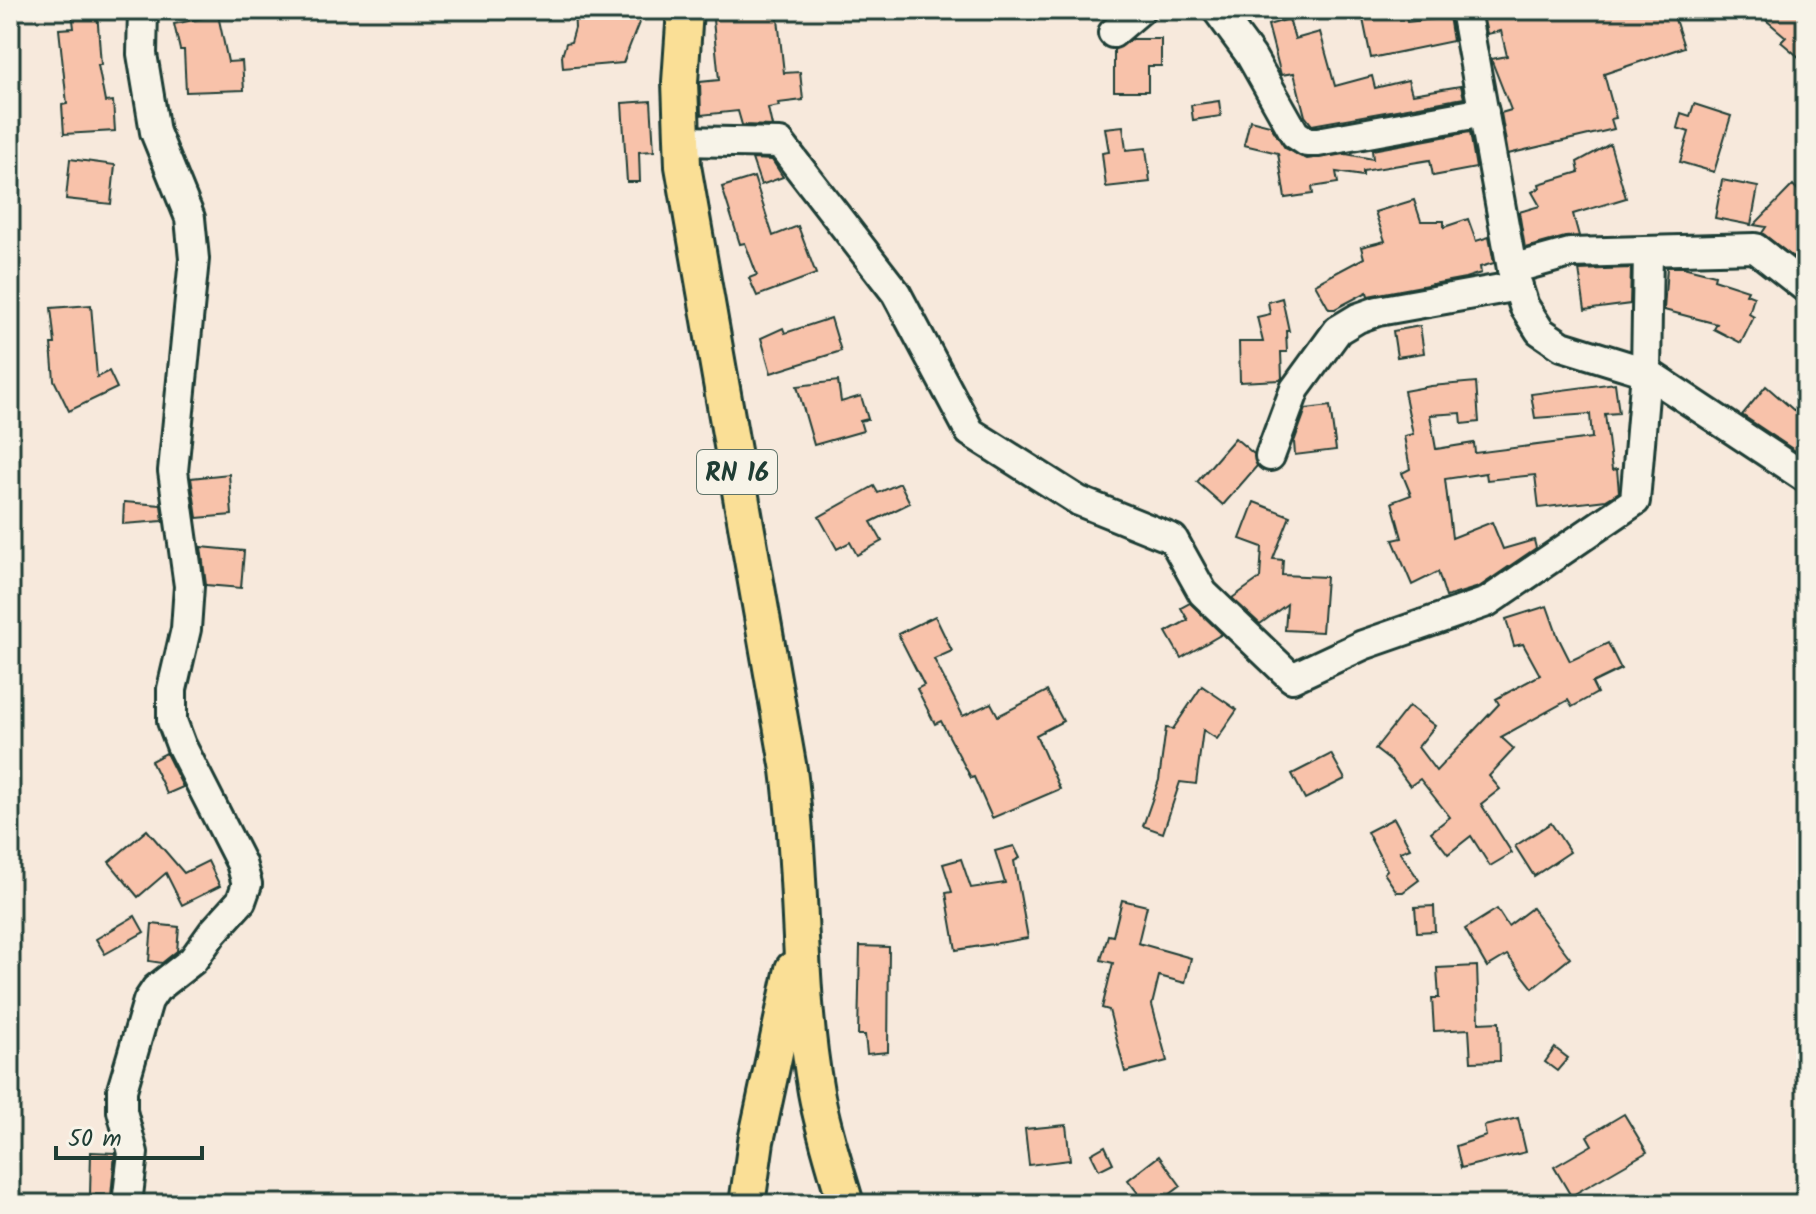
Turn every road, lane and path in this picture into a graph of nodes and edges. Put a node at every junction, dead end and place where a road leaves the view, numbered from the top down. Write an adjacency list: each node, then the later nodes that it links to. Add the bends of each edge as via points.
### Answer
1 (143, 10): 16 (street, via 142,54 155,132 190,218 194,259 173,471 189,586 172,721 247,884 241,901 193,960 148,1001 122,1090 133,1153)
2 (685, 10): 8 (main road, RN 16)
3 (1140, 10): 6 (street)
4 (1217, 10): 7 (street, via 1251,56 1295,134 1307,142)
5 (1465, 10): 7 (street)
6 (1113, 33)
7 (1484, 112): 10 (street)
8 (681, 141): 12 (street, via 780,143 896,293 970,432 1079,501 1173,539 1203,593 1292,678 1363,645 1487,602 1635,501); 15 (main road, RN 16, via 789,770)
9 (1648, 251): 10 (street, via 1570,253); 11 (street, via 1755,248); 12 (street)
10 (1515, 278): 12 (street, via 1540,331 1562,346); 13 (street, via 1378,311 1338,330 1295,389)
11 (1806, 288)
12 (1646, 372): 14 (street)
13 (1270, 456)
14 (1806, 478)
15 (801, 934): 17 (main road, RN 16); 18 (main road, RN 16, via 816,1092)
16 (127, 1204)
17 (747, 1204)
18 (846, 1204)

